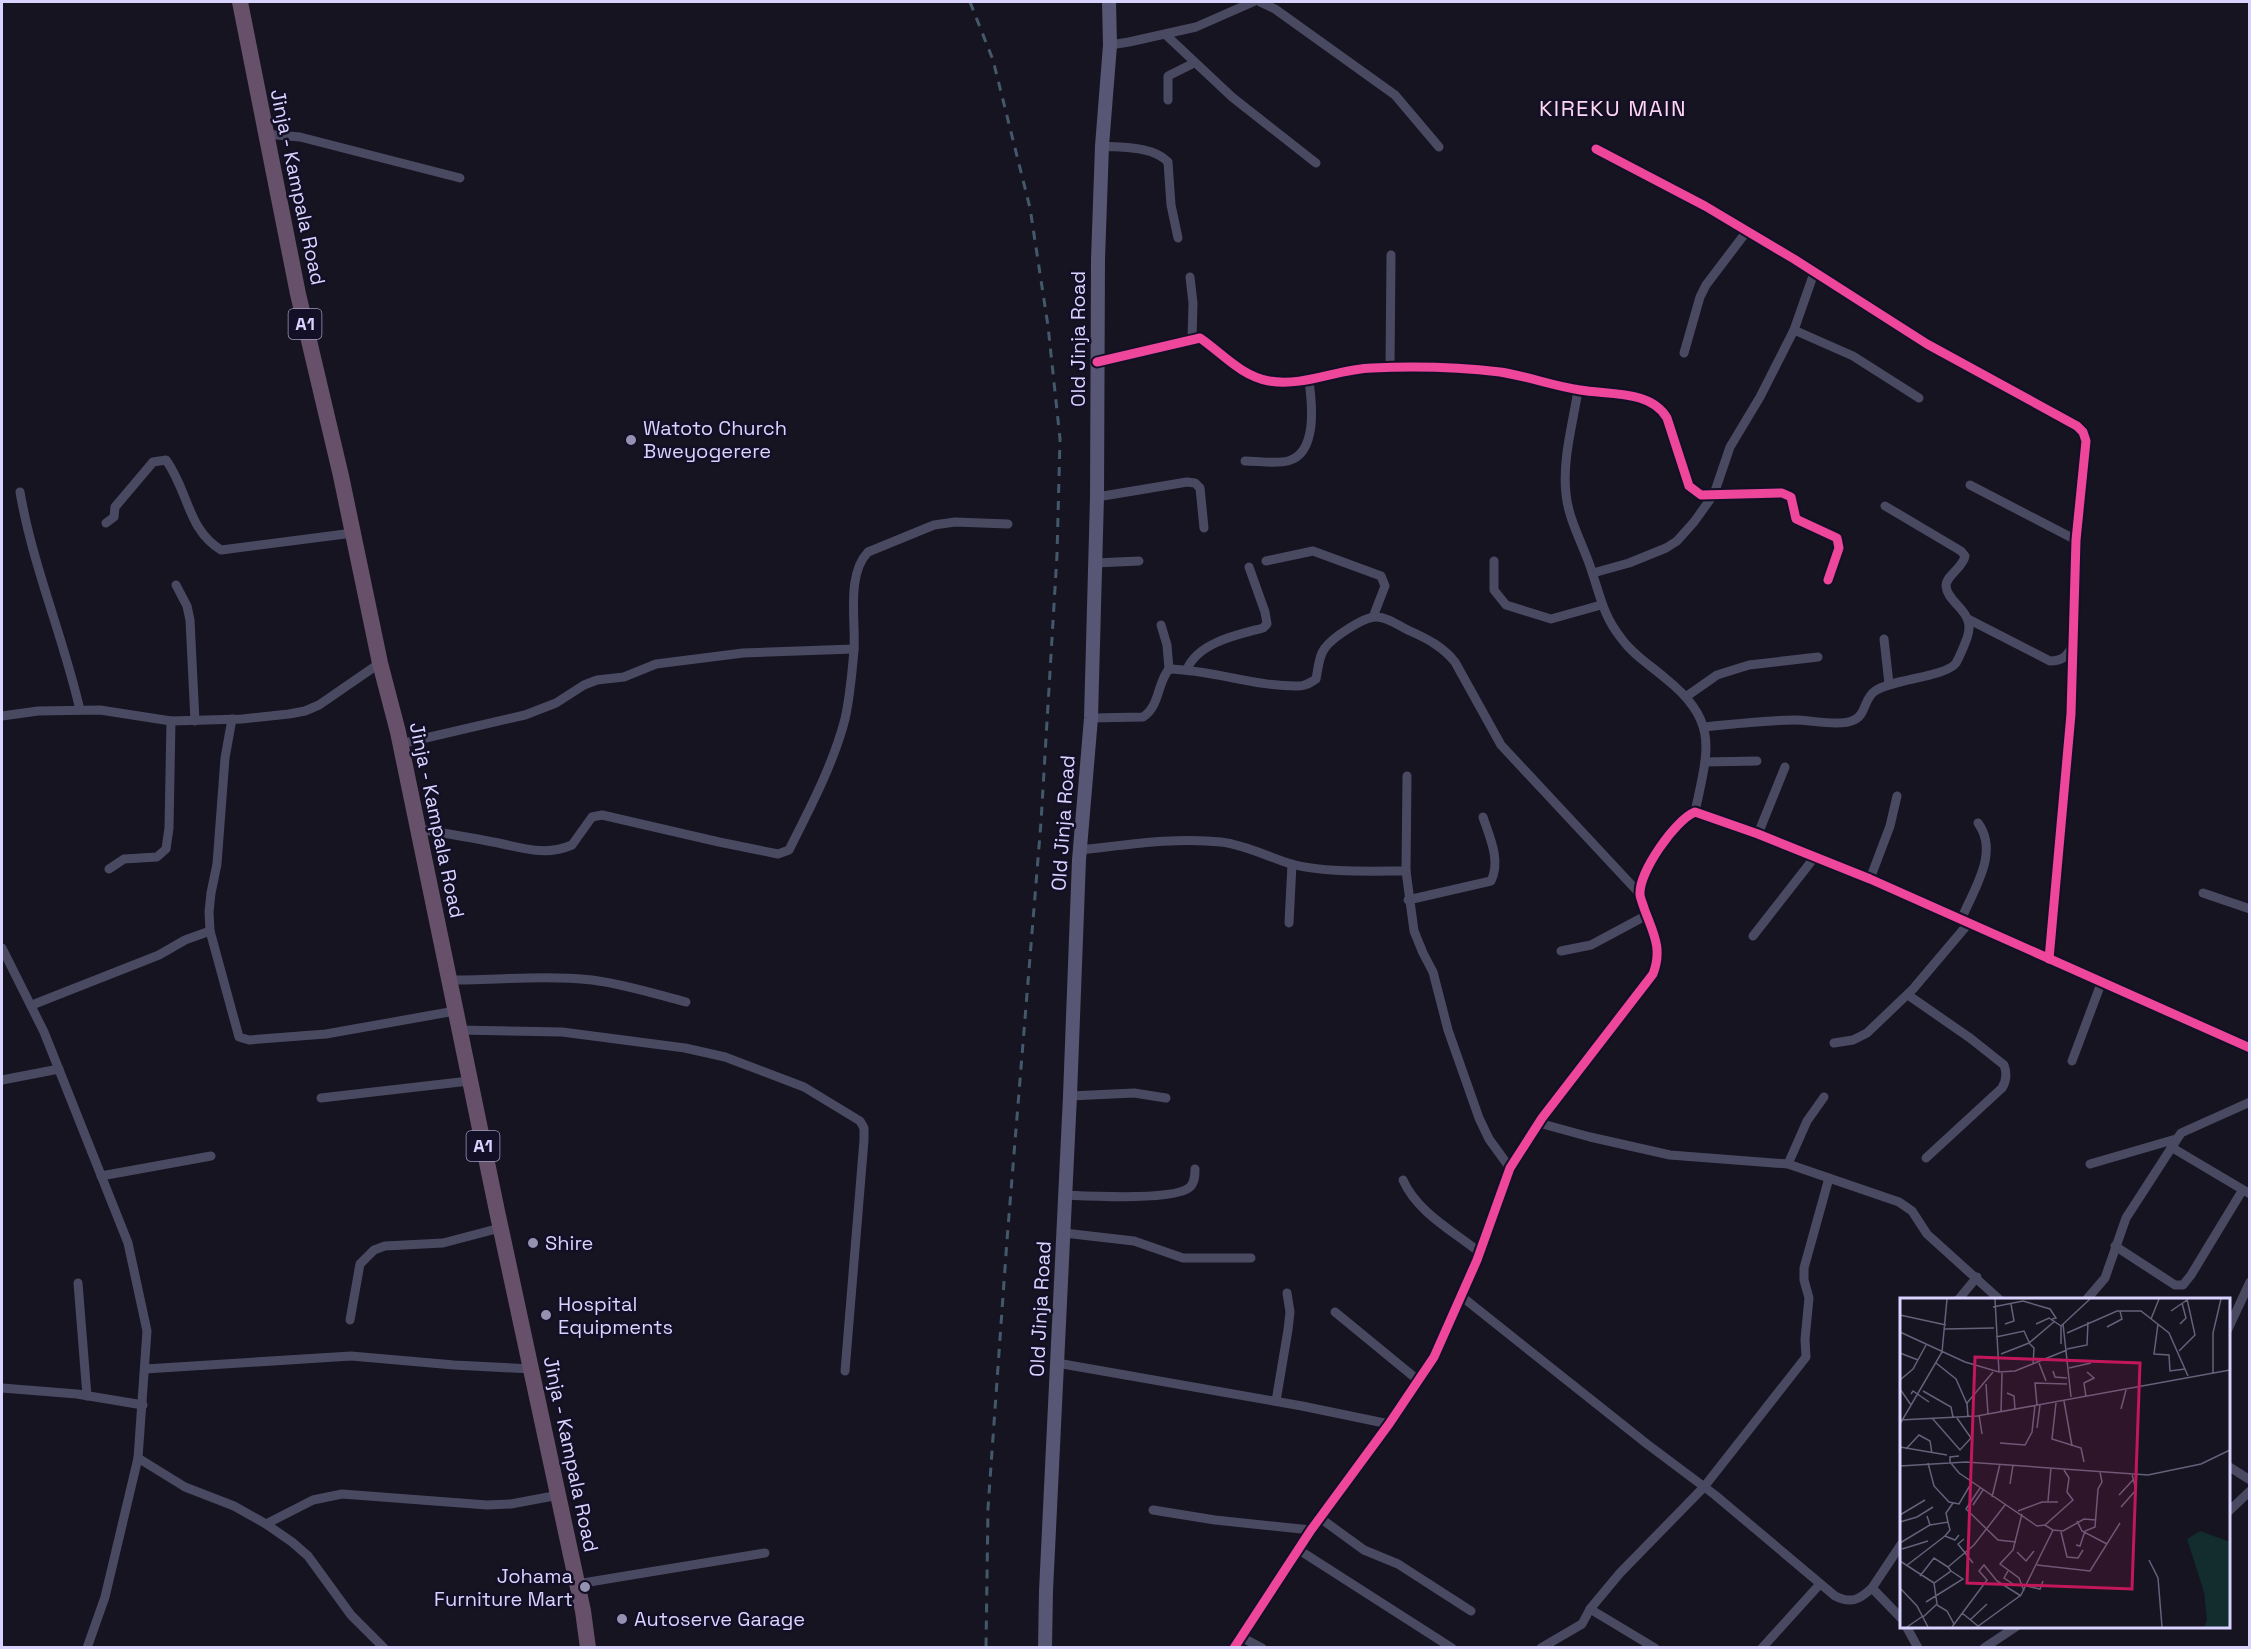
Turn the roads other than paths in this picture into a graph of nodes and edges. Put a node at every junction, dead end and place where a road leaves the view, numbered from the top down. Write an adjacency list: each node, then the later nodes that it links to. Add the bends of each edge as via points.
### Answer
1 (240, 2): 9 (highway, Jinja - Kampala Road / A1)
2 (1109, 2): 6 (main road, Old Jinja Road)
3 (1253, 2): 5 (street, via 1196,27)
4 (1260, 2): 11 (street, via 1395,95)
5 (1166, 35): 6 (street); 7 (street)
6 (1110, 45): 10 (main road, Old Jinja Road)
7 (1194, 63): 8 (street, via 1168,76); 13 (street)
8 (1168, 100)
9 (265, 134): 14 (street, via 300,137); 37 (highway, Jinja - Kampala Road / A1)
10 (1102, 146): 16 (street, via 1160,154 1168,162); 23 (main road, Old Jinja Road)
11 (1439, 147)
12 (1596, 149): 15 (street)
13 (1316, 163)
14 (460, 177)
15 (1747, 231): 18 (street); 22 (street, via 1706,285)
16 (1178, 238)
17 (1391, 255): 24 (street)
18 (1814, 273): 20 (street); 38 (street, via 1927,344 2083,432 2086,441)
19 (1190, 277): 21 (street)
20 (1794, 330): 27 (street, via 1853,356); 31 (street, via 1730,447)
21 (1192, 339): 23 (street); 25 (street, via 1200,338 1257,378)
22 (1684, 353)
23 (1097, 362): 32 (main road, Old Jinja Road)
24 (1390, 368): 25 (street, via 1344,371); 26 (street, via 1502,372)
25 (1309, 381): 28 (street, via 1313,410 1309,438 1301,454 1288,461)
26 (1578, 390): 31 (street, via 1638,398 1663,410 1689,486 1701,495); 44 (street, via 1566,494)
27 (1919, 398)
28 (1245, 461)
29 (1970, 485): 38 (street)
30 (20, 492): 60 (street, via 31,547)
31 (1714, 494): 44 (street, via 1677,541 1629,563); 45 (street, via 1782,493 1791,497 1796,519 1837,538 1839,548)
32 (1097, 497): 36 (street, via 1195,483 1200,488); 42 (main road, Old Jinja Road)
33 (1885, 506): 49 (street, via 1965,556 1964,563 1946,584)
34 (106, 523): 37 (street, via 153,462 166,460 176,474 199,531 221,550)
35 (1008, 524): 53 (street, via 934,525 868,552 858,565 853,598)
36 (1204, 528)
37 (353, 532): 55 (highway, Jinja - Kampala Road / A1)
38 (2076, 540): 52 (street)
39 (1139, 561): 42 (street)
40 (1266, 561): 48 (street, via 1313,551 1382,576 1385,586)
41 (1494, 561): 47 (street, via 1494,590 1506,605 1551,620)
42 (1095, 563): 62 (main road, Old Jinja Road)
43 (1250, 567): 57 (street, via 1266,624 1205,650)
44 (1593, 573): 47 (street)
45 (1828, 580)
46 (176, 585): 65 (street, via 190,620)
47 (1601, 605): 59 (street, via 1632,651)
48 (1373, 617): 57 (street, via 1324,648 1316,679 1308,685 1262,682); 85 (street, via 1388,620 1447,652 1506,752)
49 (1968, 619): 52 (street, via 2050,662 2066,657); 58 (street, via 1968,635 1955,665)
50 (1161, 625): 56 (street)
51 (1884, 639): 58 (street)
52 (2072, 647): 95 (street, via 2070,735)
53 (854, 649): 67 (street, via 743,653 656,664 624,677 584,685 556,703 525,715); 76 (street, via 842,729 821,785 786,853 602,815 592,817 572,845 554,849 528,850)
54 (1818, 657): 59 (street, via 1738,668 1717,675)
55 (380, 663): 63 (street, via 305,711); 67 (highway, Jinja - Kampala Road / A1)
56 (1169, 669): 57 (street); 62 (street, via 1152,710 1143,717)
57 (1187, 669)
58 (1889, 684): 66 (street, via 1873,692 1854,720)
59 (1687, 696): 66 (street)
60 (80, 710): 61 (street); 64 (street)
61 (2, 716)
62 (1090, 718): 78 (main road, Old Jinja Road)
63 (232, 719): 65 (street); 91 (street)
64 (171, 721): 65 (street); 81 (street, via 166,849 157,857 124,859)
65 (195, 721)
66 (1704, 727): 69 (street)
67 (400, 744): 76 (highway, Jinja - Kampala Road / A1)
68 (1757, 761): 69 (street)
69 (1705, 762): 73 (street)
70 (1785, 767): 77 (street)
71 (1407, 776): 82 (street)
72 (1897, 796): 83 (street)
73 (1695, 812): 77 (street); 85 (street, via 1686,816 1661,846)
74 (1484, 818): 86 (street, via 1497,870 1491,881)
75 (1978, 823): 89 (street, via 1988,843 1987,859)
76 (418, 829): 96 (highway, Jinja - Kampala Road / A1)
77 (1758, 834): 79 (street)
78 (1080, 850): 80 (street, via 1173,840 1202,841 1242,847); 109 (main road, Old Jinja Road)
79 (1814, 858): 83 (street); 92 (street)
80 (1292, 864): 82 (street); 90 (street)
81 (109, 869)
82 (1406, 871): 86 (street)
83 (1870, 879): 89 (street)
84 (2203, 893): 87 (street)
85 (1640, 894): 88 (street)
86 (1408, 900): 120 (street, via 1417,941 1433,972 1448,1030 1479,1118)
87 (2250, 909)
88 (1647, 915): 94 (street, via 1591,945); 114 (street, via 1658,946 1653,974)
89 (1964, 922): 95 (street); 98 (street)
90 (1289, 923)
91 (210, 931): 100 (street); 101 (street, via 235,1028 243,1039 326,1034)
92 (1753, 936)
93 (2, 948): 100 (street)
94 (1561, 951)
95 (2049, 959): 97 (street)
96 (449, 980): 99 (street, via 591,980); 101 (highway, Jinja - Kampala Road / A1)
97 (2102, 981): 104 (street); 105 (street)
98 (1908, 995): 103 (street, via 1861,1036); 117 (street, via 1970,1038 2006,1070 2002,1088)
99 (686, 1002)
100 (32, 1005): 106 (street)
101 (455, 1011): 102 (highway, Jinja - Kampala Road / A1)
102 (459, 1030): 108 (highway, Jinja - Kampala Road / A1); 146 (street, via 562,1032 685,1048 725,1057 804,1087 860,1120 864,1140)
103 (1834, 1043)
104 (2250, 1048)
105 (2072, 1061)
106 (59, 1069): 107 (street); 122 (street)
107 (2, 1080)
108 (469, 1081): 111 (street); 127 (highway, Jinja - Kampala Road / A1)
109 (1070, 1096): 112 (street, via 1134,1093); 126 (main road, Old Jinja Road)
110 (1824, 1097): 118 (street, via 1807,1121)
111 (321, 1098)
112 (1166, 1098)
113 (2250, 1102): 115 (street, via 2185,1130)
114 (1539, 1123): 118 (street, via 1670,1155); 120 (street)
115 (2174, 1143): 119 (street); 125 (street); 129 (street, via 2126,1218)
116 (211, 1156): 122 (street)
117 (1926, 1158)
118 (1788, 1164): 123 (street)
119 (2090, 1164)
120 (1510, 1168): 130 (street)
121 (1195, 1169): 126 (street, via 1192,1185 1171,1194)
122 (100, 1176): 144 (street, via 128,1243 147,1331)
123 (1829, 1179): 132 (street, via 1905,1204 1927,1234); 156 (street, via 1804,1268 1809,1298 1806,1357)
124 (1403, 1180): 130 (street, via 1419,1206)
125 (2246, 1193): 129 (street, via 2183,1285 2175,1285)
126 (1066, 1195): 128 (main road, Old Jinja Road)
127 (500, 1228): 141 (street, via 443,1243 374,1250 360,1264); 145 (highway, Jinja - Kampala Road / A1)
128 (1064, 1233): 131 (street, via 1134,1241 1183,1258); 143 (main road, Old Jinja Road)
129 (2115, 1246): 139 (street, via 2105,1278)
130 (1479, 1252): 136 (street)
131 (1251, 1258)
132 (1977, 1277): 137 (street); 138 (street)
133 (2250, 1282): 142 (street)
134 (78, 1283): 149 (street)
135 (1287, 1293): 150 (street, via 1289,1321)
136 (1461, 1296): 147 (street); 156 (street)
137 (1959, 1298)
138 (1999, 1298)
139 (2087, 1298)
140 (1335, 1312): 147 (street)
141 (350, 1320)
142 (2230, 1327)
143 (1057, 1363): 150 (street); 179 (main road, Old Jinja Road)
144 (145, 1369): 145 (street, via 351,1356); 151 (street)
145 (532, 1369): 158 (highway, Jinja - Kampala Road / A1)
146 (845, 1371)
147 (1419, 1381): 152 (street)
148 (2, 1388): 149 (street)
149 (87, 1396): 151 (street)
150 (1276, 1401): 152 (street)
151 (143, 1405): 153 (street)
152 (1389, 1424): 161 (street)
153 (138, 1458): 162 (street, via 185,1487 234,1506); 176 (street, via 105,1597)
154 (2230, 1467): 155 (street)
155 (2250, 1480)
156 (1704, 1487): 168 (street); 170 (street, via 1620,1573)
157 (2250, 1491): 160 (street)
158 (559, 1495): 162 (street, via 487,1505 329,1495); 167 (highway, Jinja - Kampala Road / A1)
159 (1153, 1510): 163 (street)
160 (2230, 1511)
161 (1320, 1518): 163 (street); 171 (street, via 1364,1550 1398,1564)
162 (266, 1524): 177 (street, via 308,1556 351,1615)
163 (1311, 1530): 165 (street)
164 (1900, 1546): 169 (street)
165 (1299, 1550): 175 (street); 182 (street)
166 (765, 1553): 167 (street)
167 (577, 1584): 178 (highway, Jinja - Kampala Road / A1)
168 (1820, 1584): 169 (street, via 1847,1601 1858,1599); 185 (street)
169 (1872, 1588): 172 (street)
170 (1590, 1610): 183 (street, via 1582,1624); 184 (street)
171 (1471, 1611)
172 (1900, 1617)
173 (1907, 1628): 186 (street)
174 (2014, 1628): 187 (street)
175 (1241, 1637): 180 (street); 181 (street)
176 (87, 1647)
177 (384, 1647)
178 (588, 1647)
179 (1045, 1647)
180 (1234, 1647)
181 (1262, 1647)
182 (1452, 1647)
183 (1541, 1647)
184 (1655, 1647)
185 (1761, 1647)
186 (1918, 1647)
187 (1984, 1647)

